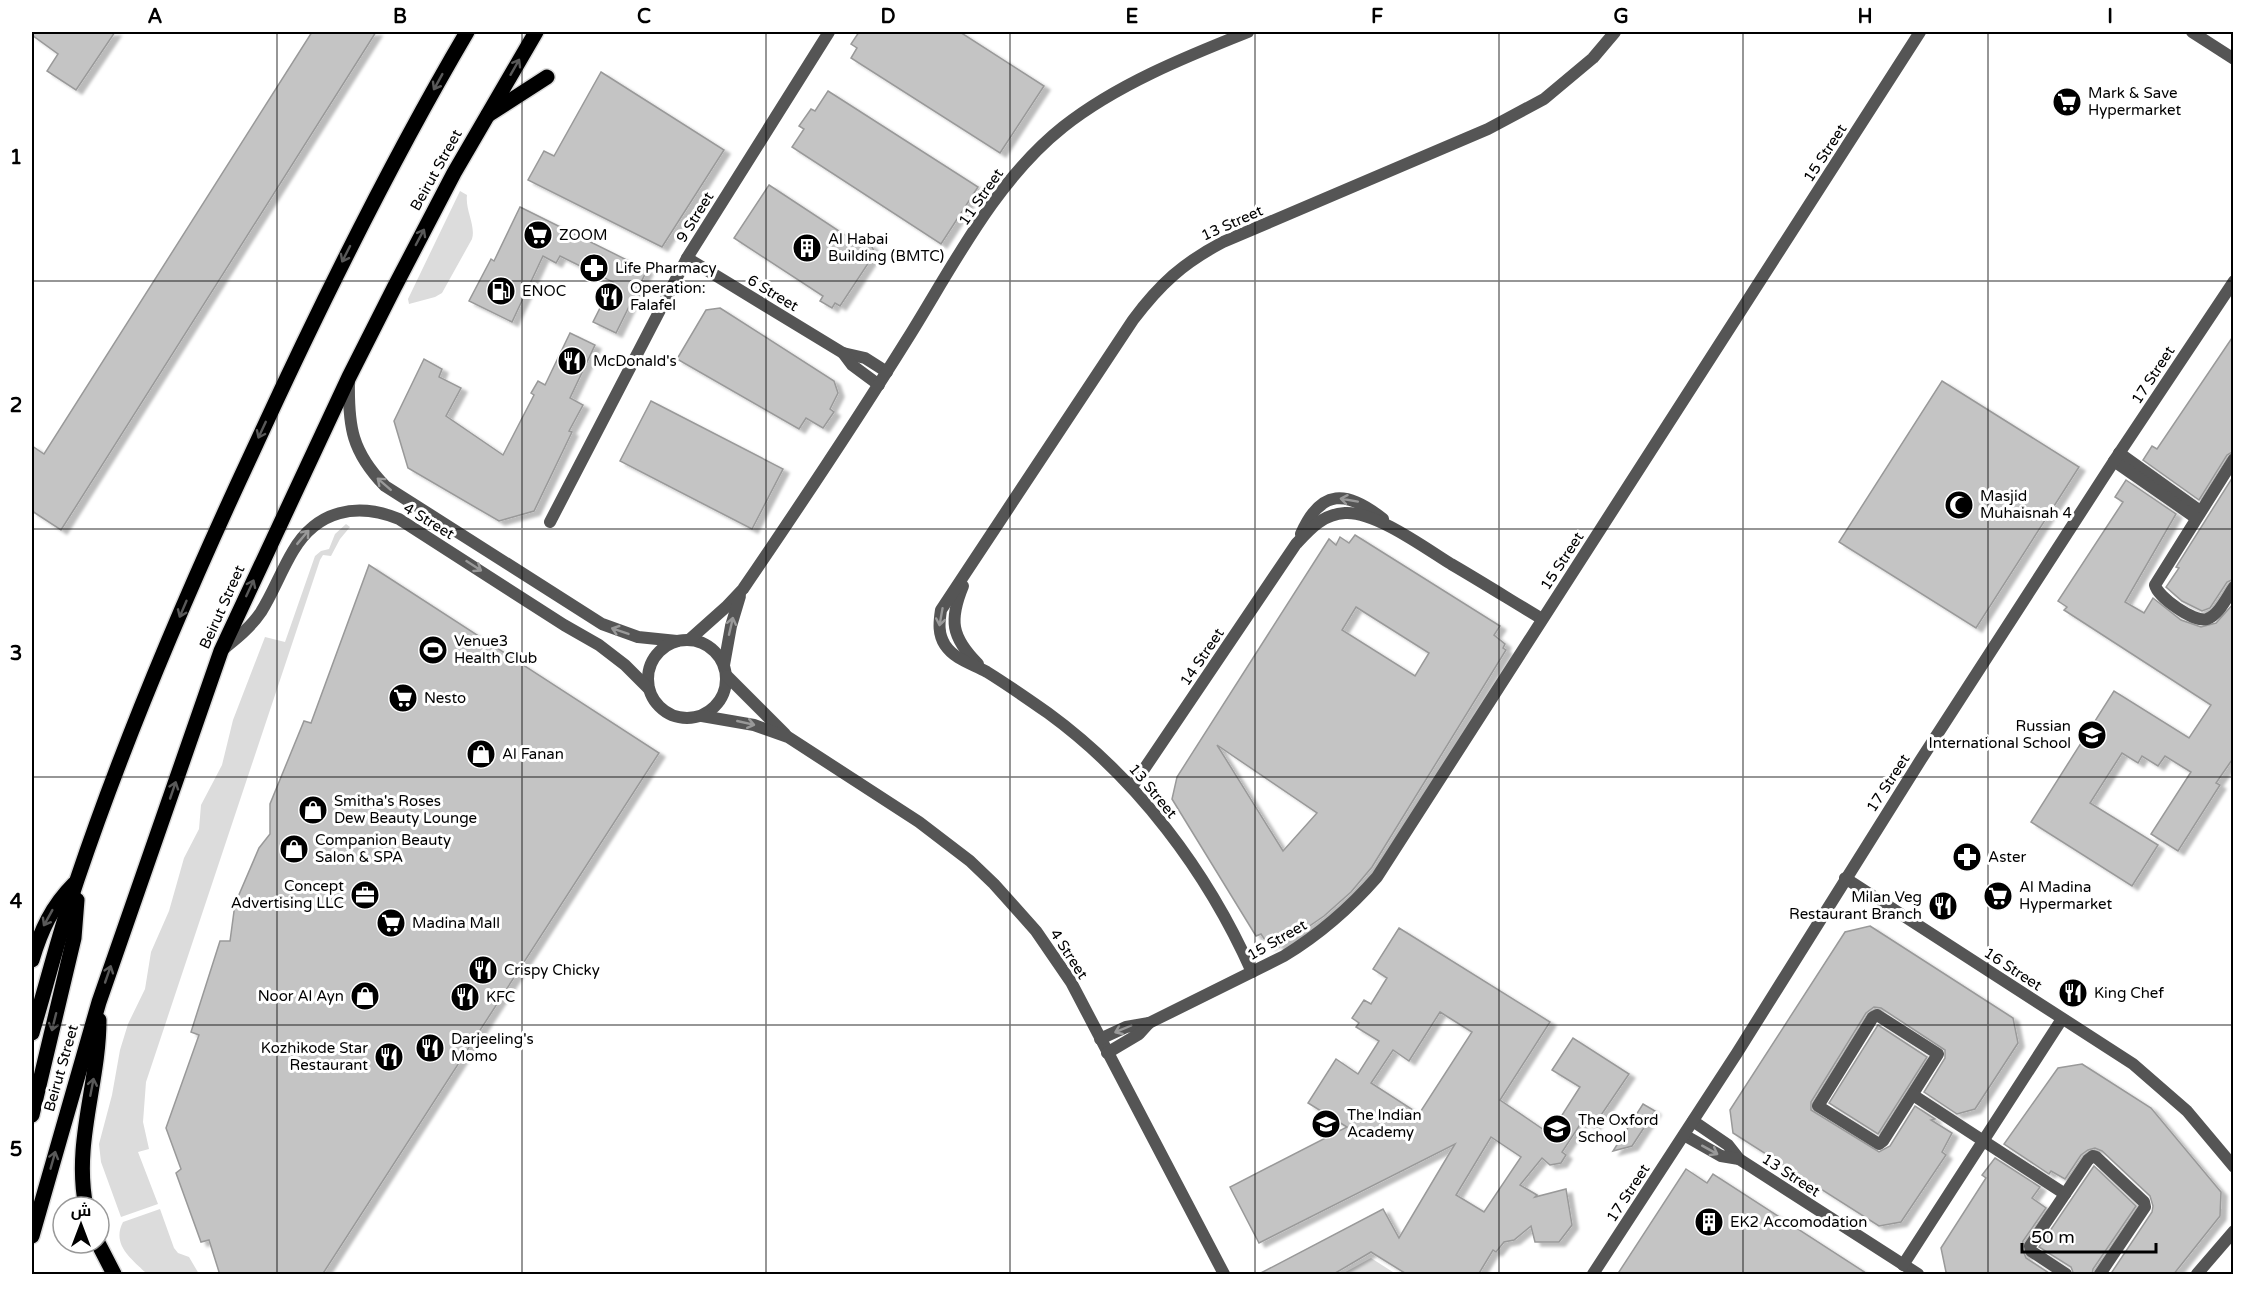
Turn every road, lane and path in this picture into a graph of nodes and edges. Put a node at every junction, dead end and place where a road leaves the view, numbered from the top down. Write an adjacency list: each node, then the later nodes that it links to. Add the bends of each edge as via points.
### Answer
1 (466, 32): 32 (main road, one-way to 32, via 336,273 236,487 147,691)
2 (536, 32): 10 (main road, Beirut Street, one-way to 2)
3 (829, 32): 11 (street, 9 Street)
4 (1615, 32): 30 (street, 13 Street, via 1593,58 1544,99 1488,129 1223,242 1172,274 1133,320 971,568 956,603 954,622 963,648 985,671 1069,729)
5 (1920, 32): 23 (street, 15 Street)
6 (2192, 32): 8 (street)
7 (1240, 33): 14 (street, 11 Street, via 1106,97 1042,145 990,208)
8 (2234, 59)
9 (547, 77): 10 (main road)
10 (486, 117): 15 (main road, Beirut Street, one-way to 10)
11 (687, 258): 13 (street, 6 Street); 20 (street, 9 Street)
12 (2232, 287): 17 (street, 17 Street)
13 (843, 352): 14 (street, 6 Street, via 865,358); 16 (street, 6 Street, via 852,365)
14 (887, 372): 16 (street, 11 Street)
15 (350, 377): 24 (street, 4 Street, one-way to 15, via 638,637 602,624 385,486 370,471 352,435); 25 (main road, Beirut Street, one-way to 15)
16 (879, 385): 22 (street, 11 Street)
17 (2117, 457): 19 (street); 31 (street, 17 Street)
18 (2234, 459): 19 (street)
19 (2198, 515): 21 (street, via 2157,579 2156,592 2200,620 2215,614)
20 (550, 522)
21 (2234, 586)
22 (743, 589): 24 (street, 11 Street, via 726,608); 26 (street, 11 Street, one-way to 22, via 731,626)
23 (1542, 619): 30 (street, 14 Street, via 1398,531 1357,501 1346,498 1323,503 1307,520 1296,544); 34 (street, 15 Street, via 1377,877 1324,930)
24 (683, 640): 26 (street, via 710,647 719,655); 27 (street, via 666,646 650,664)
25 (221, 651): 27 (street, 4 Street, one-way to 27, via 260,613 302,537 331,516 365,509 399,519 599,645); 35 (main road, Beirut Street, one-way to 25)
26 (726, 671): 28 (street, via 723,696); 29 (street, 4 Street)
27 (649, 689): 28 (street, via 665,712 679,718)
28 (702, 716): 29 (street, 4 Street, one-way to 29, via 737,720)
29 (788, 737): 39 (street, 4 Street, via 919,822 994,884 1054,956)
30 (1132, 787): 34 (street, 13 Street, via 1208,890)
31 (1845, 878): 36 (street, 16 Street); 43 (street, 17 Street)
32 (76, 882): 33 (main road, one-way to 33, via 47,918); 38 (main road); 42 (main road, one-way to 42, via 74,938)
33 (32, 960)
34 (1252, 972): 37 (street, 15 Street)
35 (99, 1002): 49 (main road, one-way to 35, via 82,1148 97,1058); 51 (main road, Beirut Street, one-way to 35)
36 (2062, 1019): 45 (street); 47 (street, 16 Street, via 2152,1078 2187,1111)
37 (1149, 1023): 39 (street, 15 Street, one-way to 39, via 1126,1027); 40 (street, 15 Street, via 1139,1034)
38 (32, 1034)
39 (1100, 1040): 40 (street, 4 Street)
40 (1107, 1053): 55 (street, 4 Street)
41 (1913, 1095): 41 (street, via 1880,1144 1818,1106 1877,1015 1938,1054); 45 (street)
42 (32, 1115)
43 (1693, 1120): 44 (street, 17 Street); 46 (street, 13 Street, via 1728,1144)
44 (1684, 1135): 46 (street, 13 Street, one-way to 46, via 1721,1156); 56 (street, 17 Street)
45 (1983, 1141): 48 (street); 53 (street)
46 (1739, 1159): 53 (street, 13 Street)
47 (2234, 1167)
48 (2065, 1194): 58 (street, via 2030,1248); 59 (street, via 2093,1156 2145,1204)
49 (84, 1195)
50 (2234, 1232): 60 (street)
51 (32, 1236)
52 (104, 1255): 54 (main road)
53 (1903, 1265): 57 (street, 13 Street)
54 (114, 1275)
55 (1224, 1275)
56 (1593, 1275)
57 (1918, 1275)
58 (2066, 1275)
59 (2100, 1275)
60 (2197, 1275)

